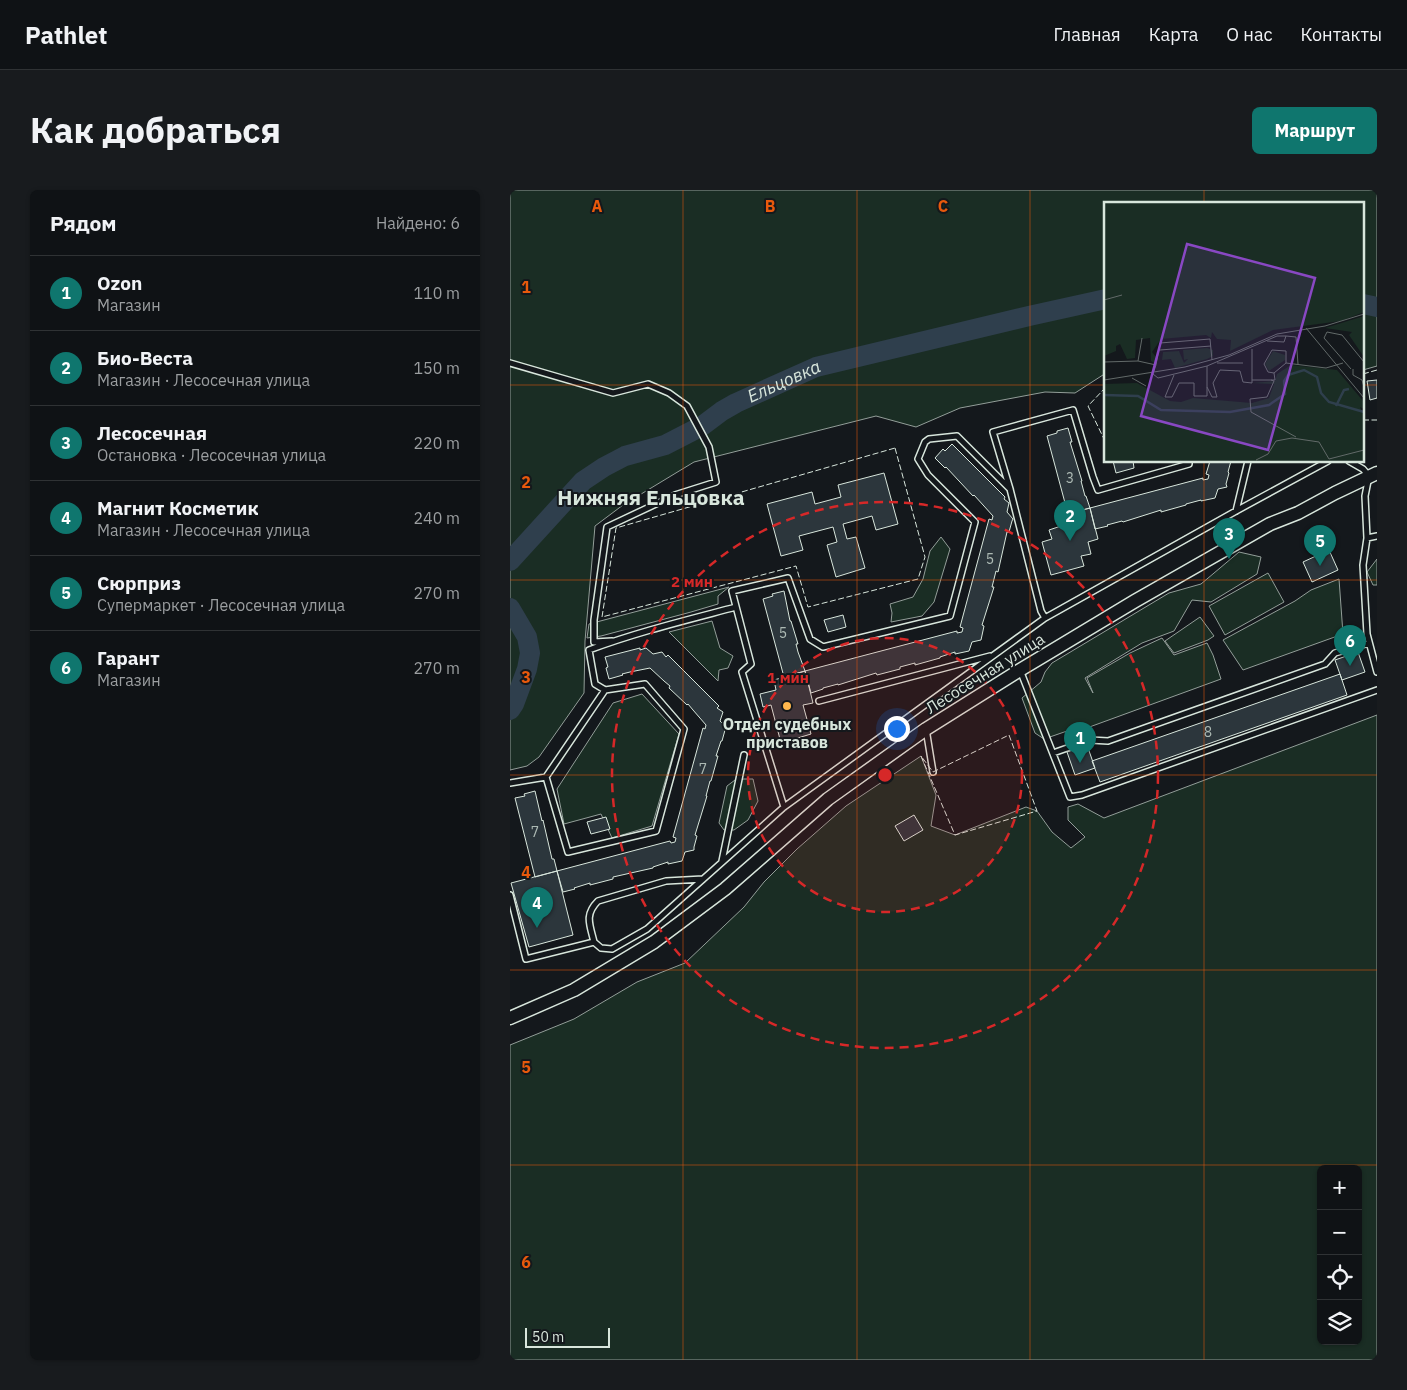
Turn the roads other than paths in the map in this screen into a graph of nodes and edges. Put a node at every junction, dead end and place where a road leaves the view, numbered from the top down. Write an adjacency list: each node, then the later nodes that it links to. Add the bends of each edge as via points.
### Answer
1 (510, 363): 13 (lane, via 613,393 648,384 687,406 710,447 716,482 675,495 606,527 594,642)
2 (1189, 462): 7 (lane, via 1098,490 1073,410 992,432)
3 (1248, 462): 8 (lane)
4 (1326, 462): 8 (lane)
5 (1351, 462): 6 (lane)
6 (1373, 474): 10 (lane, via 1366,496); 16 (street, Лесосечная улица, via 1262,529 1134,600)
7 (1010, 489): 11 (lane, via 956,436 925,442 918,459 928,475 975,522 950,616 823,647 810,639 788,578 732,591); 12 (lane)
8 (1236, 511): 12 (lane)
9 (1377, 536): 10 (lane)
10 (1368, 538): 14 (lane, via 1364,565)
11 (736, 607): 13 (lane); 27 (lane, via 751,664 742,672)
12 (1045, 618): 15 (lane)
13 (612, 641): 18 (lane, via 589,650 595,684)
14 (1369, 643): 17 (lane); 22 (lane, via 1335,653 1325,664 1108,741 1090,740)
15 (992, 655): 20 (lane); 27 (lane)
16 (1020, 670): 21 (street, Лесосечная улица); 22 (lane)
17 (1377, 672)
18 (606, 690): 25 (lane); 25 (lane, via 645,684 684,729 656,831 568,852)
19 (1377, 690): 22 (lane, via 1082,795 1070,797)
20 (820, 702)
21 (926, 729): 24 (lane); 32 (street, Лесосечная улица, via 828,799 725,889 654,942 574,990)
22 (1053, 753)
23 (744, 755): 28 (lane)
24 (933, 772)
25 (546, 776): 26 (lane)
26 (510, 783)
27 (784, 806): 28 (lane)
28 (722, 861): 29 (lane)
29 (703, 880): 31 (lane, via 647,929 612,949 601,948); 31 (lane, via 666,881 598,901 588,916)
30 (510, 895): 31 (lane, via 526,959)
31 (594, 942)
32 (510, 1018)

